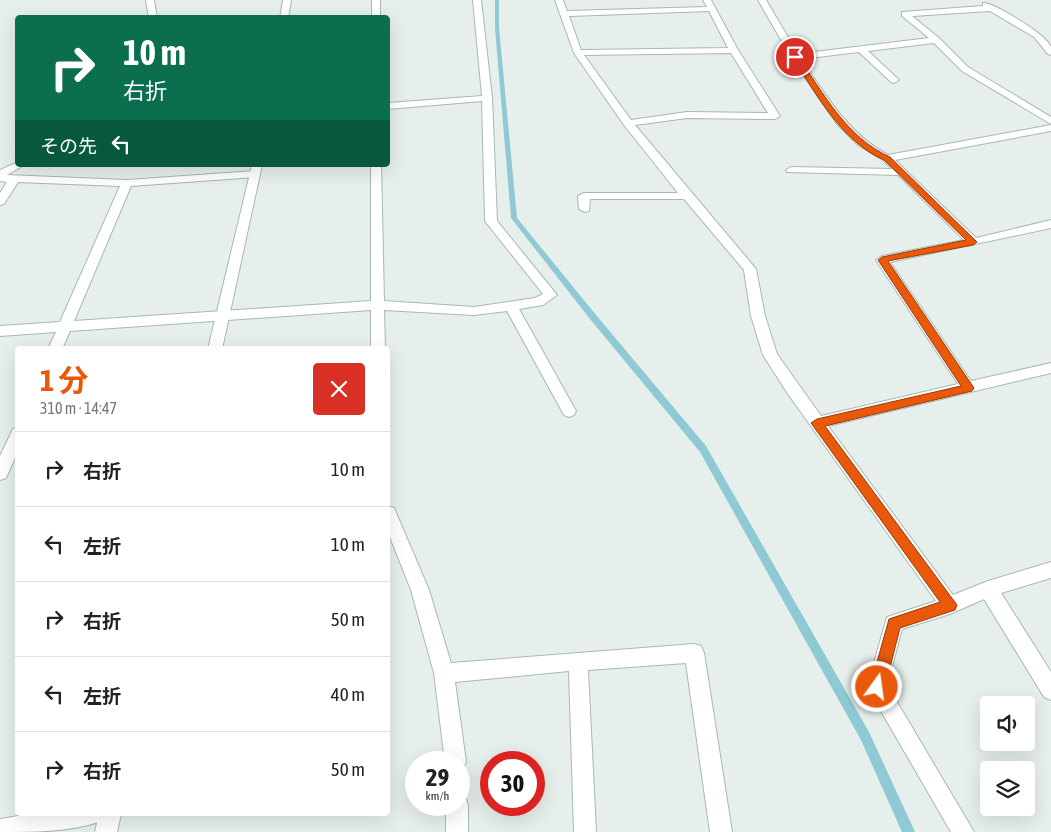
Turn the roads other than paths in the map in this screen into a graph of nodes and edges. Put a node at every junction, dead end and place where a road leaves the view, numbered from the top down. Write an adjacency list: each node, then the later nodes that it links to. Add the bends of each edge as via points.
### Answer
1 (150, 0): 12 (street)
2 (287, 0): 13 (street)
3 (376, 0): 14 (street)
4 (477, 0): 24 (street)
5 (559, 0): 11 (street)
6 (707, 0): 10 (street)
7 (762, 0): 22 (street)
8 (974, 0): 9 (street)
9 (994, 8): 16 (street); 17 (street, via 906,14)
10 (711, 9): 11 (street); 19 (street)
11 (564, 14): 21 (street)
12 (152, 15)
13 (284, 15)
14 (376, 15)
15 (1051, 34): 16 (street)
16 (1037, 36): 20 (street)
17 (936, 40): 18 (street); 26 (street, via 965,69)
18 (861, 49): 22 (street); 23 (street)
19 (734, 50): 21 (street); 27 (street, via 775,116 687,115)
20 (1051, 52)
21 (578, 53): 27 (street)
22 (795, 57): 29 (street, via 836,118 871,151)
23 (894, 80)
24 (487, 98): 25 (street); 45 (street, via 491,221 551,295 538,302)
25 (390, 106)
26 (1051, 121)
27 (628, 123): 39 (street)
28 (1051, 128): 29 (street)
29 (887, 158): 34 (street)
30 (15, 167): 35 (street)
31 (376, 167): 44 (street)
32 (256, 170): 38 (street); 46 (street)
33 (791, 170): 34 (street)
34 (901, 172): 43 (street)
35 (0, 174)
36 (0, 178): 37 (street)
37 (14, 179): 38 (street); 40 (street)
38 (127, 183): 47 (street)
39 (687, 196): 41 (street, via 583,191); 55 (street, via 750,269 758,316 770,354)
40 (0, 202)
41 (585, 210)
42 (1051, 224): 43 (street)
43 (973, 242): 53 (street, via 882,260)
44 (378, 305): 45 (street, via 474,311); 46 (street); 51 (street)
45 (511, 306): 54 (street)
46 (223, 315): 47 (street); 50 (street)
47 (64, 326): 48 (street); 49 (street)
48 (0, 331)
49 (55, 346)
50 (216, 346)
51 (378, 346)
52 (1051, 368): 53 (street)
53 (968, 388): 55 (street)
54 (569, 411)
55 (817, 423): 61 (street)
56 (15, 440): 57 (street)
57 (0, 473)
58 (390, 518): 63 (street, via 420,590)
59 (1051, 570): 60 (street)
60 (988, 589): 61 (street); 64 (street)
61 (950, 605): 74 (street, via 894,623 877,687)
62 (578, 661): 63 (street); 72 (street); 73 (street, via 694,653)
63 (444, 673): 65 (street)
64 (1051, 690)
65 (454, 751)
66 (79, 816): 69 (street)
67 (110, 816): 70 (street)
68 (457, 816): 71 (street)
69 (0, 830)
70 (106, 832)
71 (457, 832)
72 (585, 832)
73 (721, 832)
74 (963, 832)

